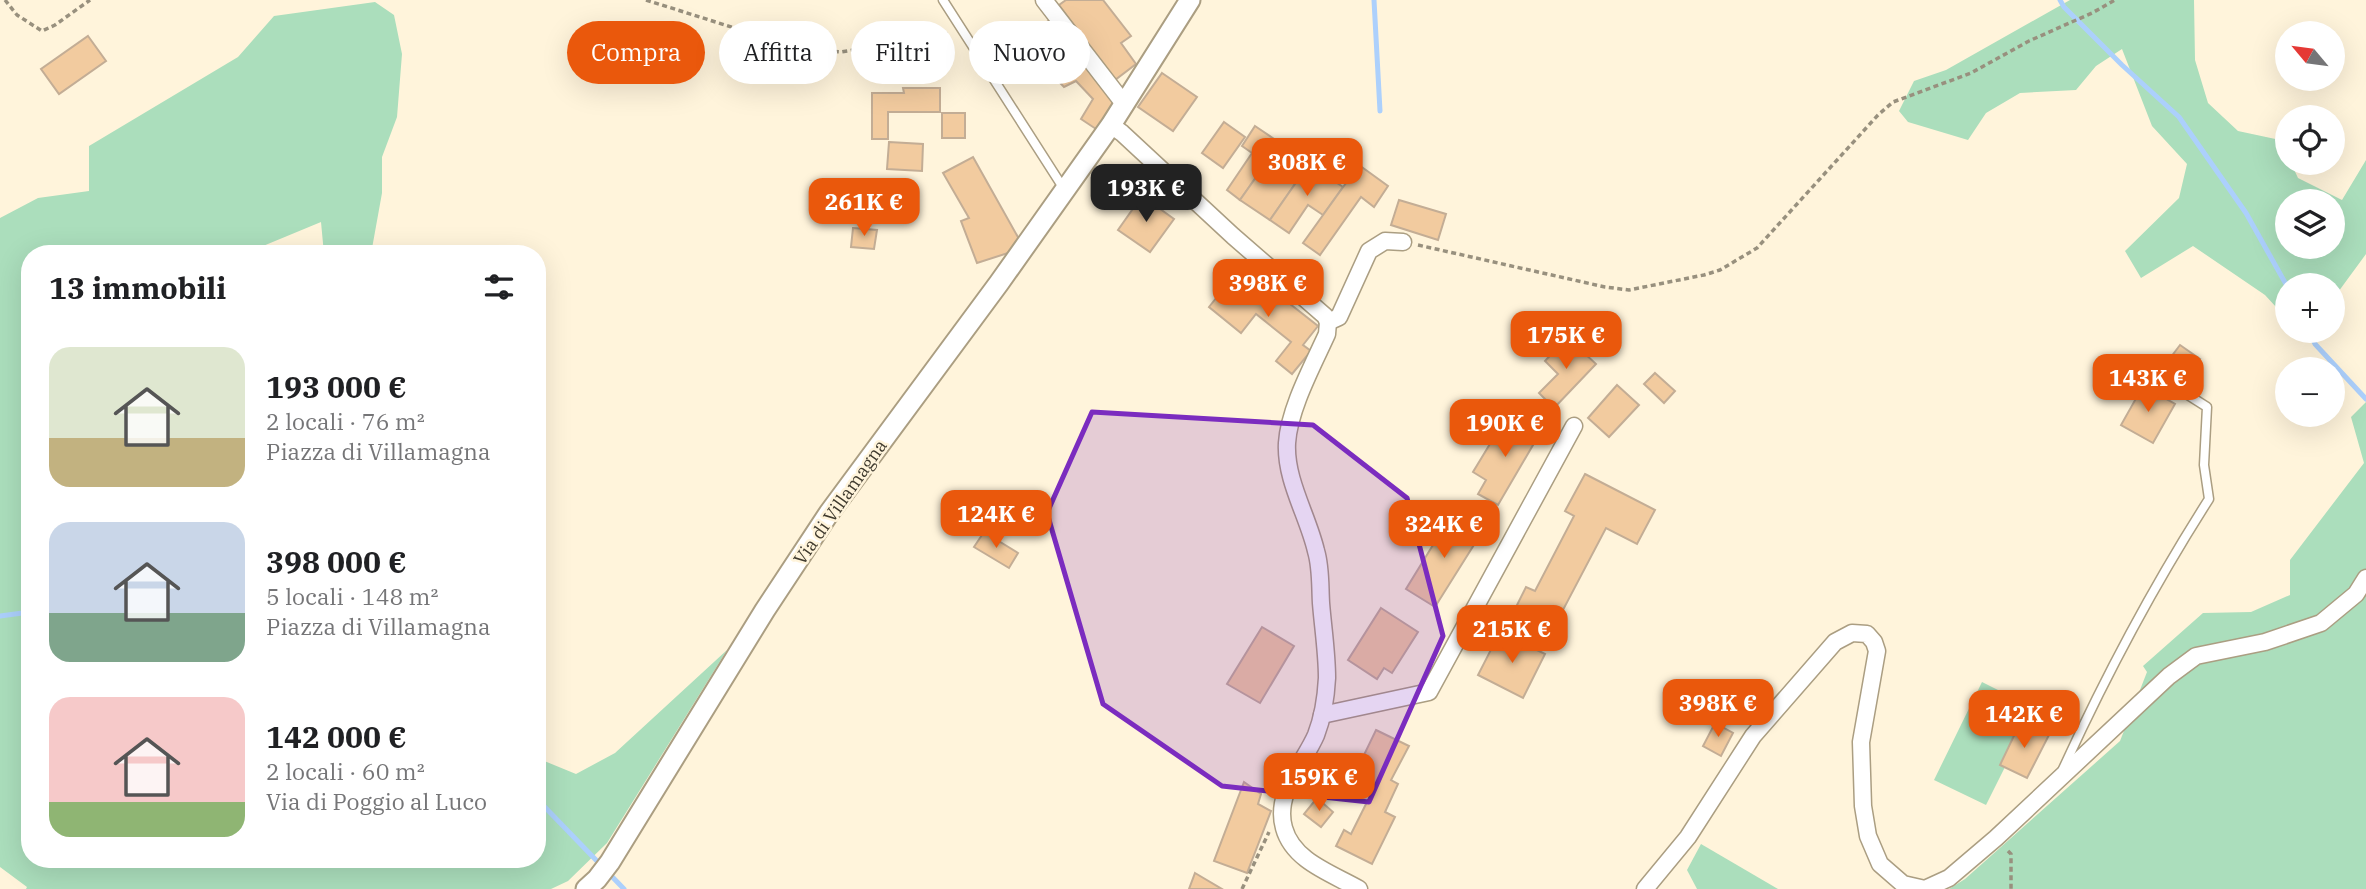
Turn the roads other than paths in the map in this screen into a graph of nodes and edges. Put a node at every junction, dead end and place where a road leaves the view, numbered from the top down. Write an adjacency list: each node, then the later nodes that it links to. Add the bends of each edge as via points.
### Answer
1 (943, 0): 6 (lane)
2 (1044, 0): 4 (street)
3 (1189, 0): 4 (street, Via di Villamagna)
4 (1125, 106): 5 (street, Via di Villamagna)
5 (1111, 125): 6 (street, Via di Villamagna); 8 (street)
6 (1065, 190): 14 (street, Via di Villamagna, via 830,513 610,862)
7 (1403, 242): 8 (street, via 1385,241 1368,251 1339,317)
8 (1328, 323): 12 (street, via 1287,443 1290,470 1317,553 1327,677)
9 (2188, 395): 13 (lane, via 2207,407 2204,464 2209,499 2099,690)
10 (1574, 426): 12 (street, via 1429,692)
11 (2366, 578): 13 (street, via 2356,594 2321,623 2265,642 2196,656)
12 (1322, 715): 15 (street, via 1283,804 1283,825 1290,845 1304,858)
13 (2056, 784): 16 (street, via 1949,878 1925,888 1903,884 1880,864 1868,836 1861,742 1877,651 1867,634 1852,633 1835,642 1753,736 1688,837)
14 (591, 884)
15 (1359, 889)
16 (1645, 889)

